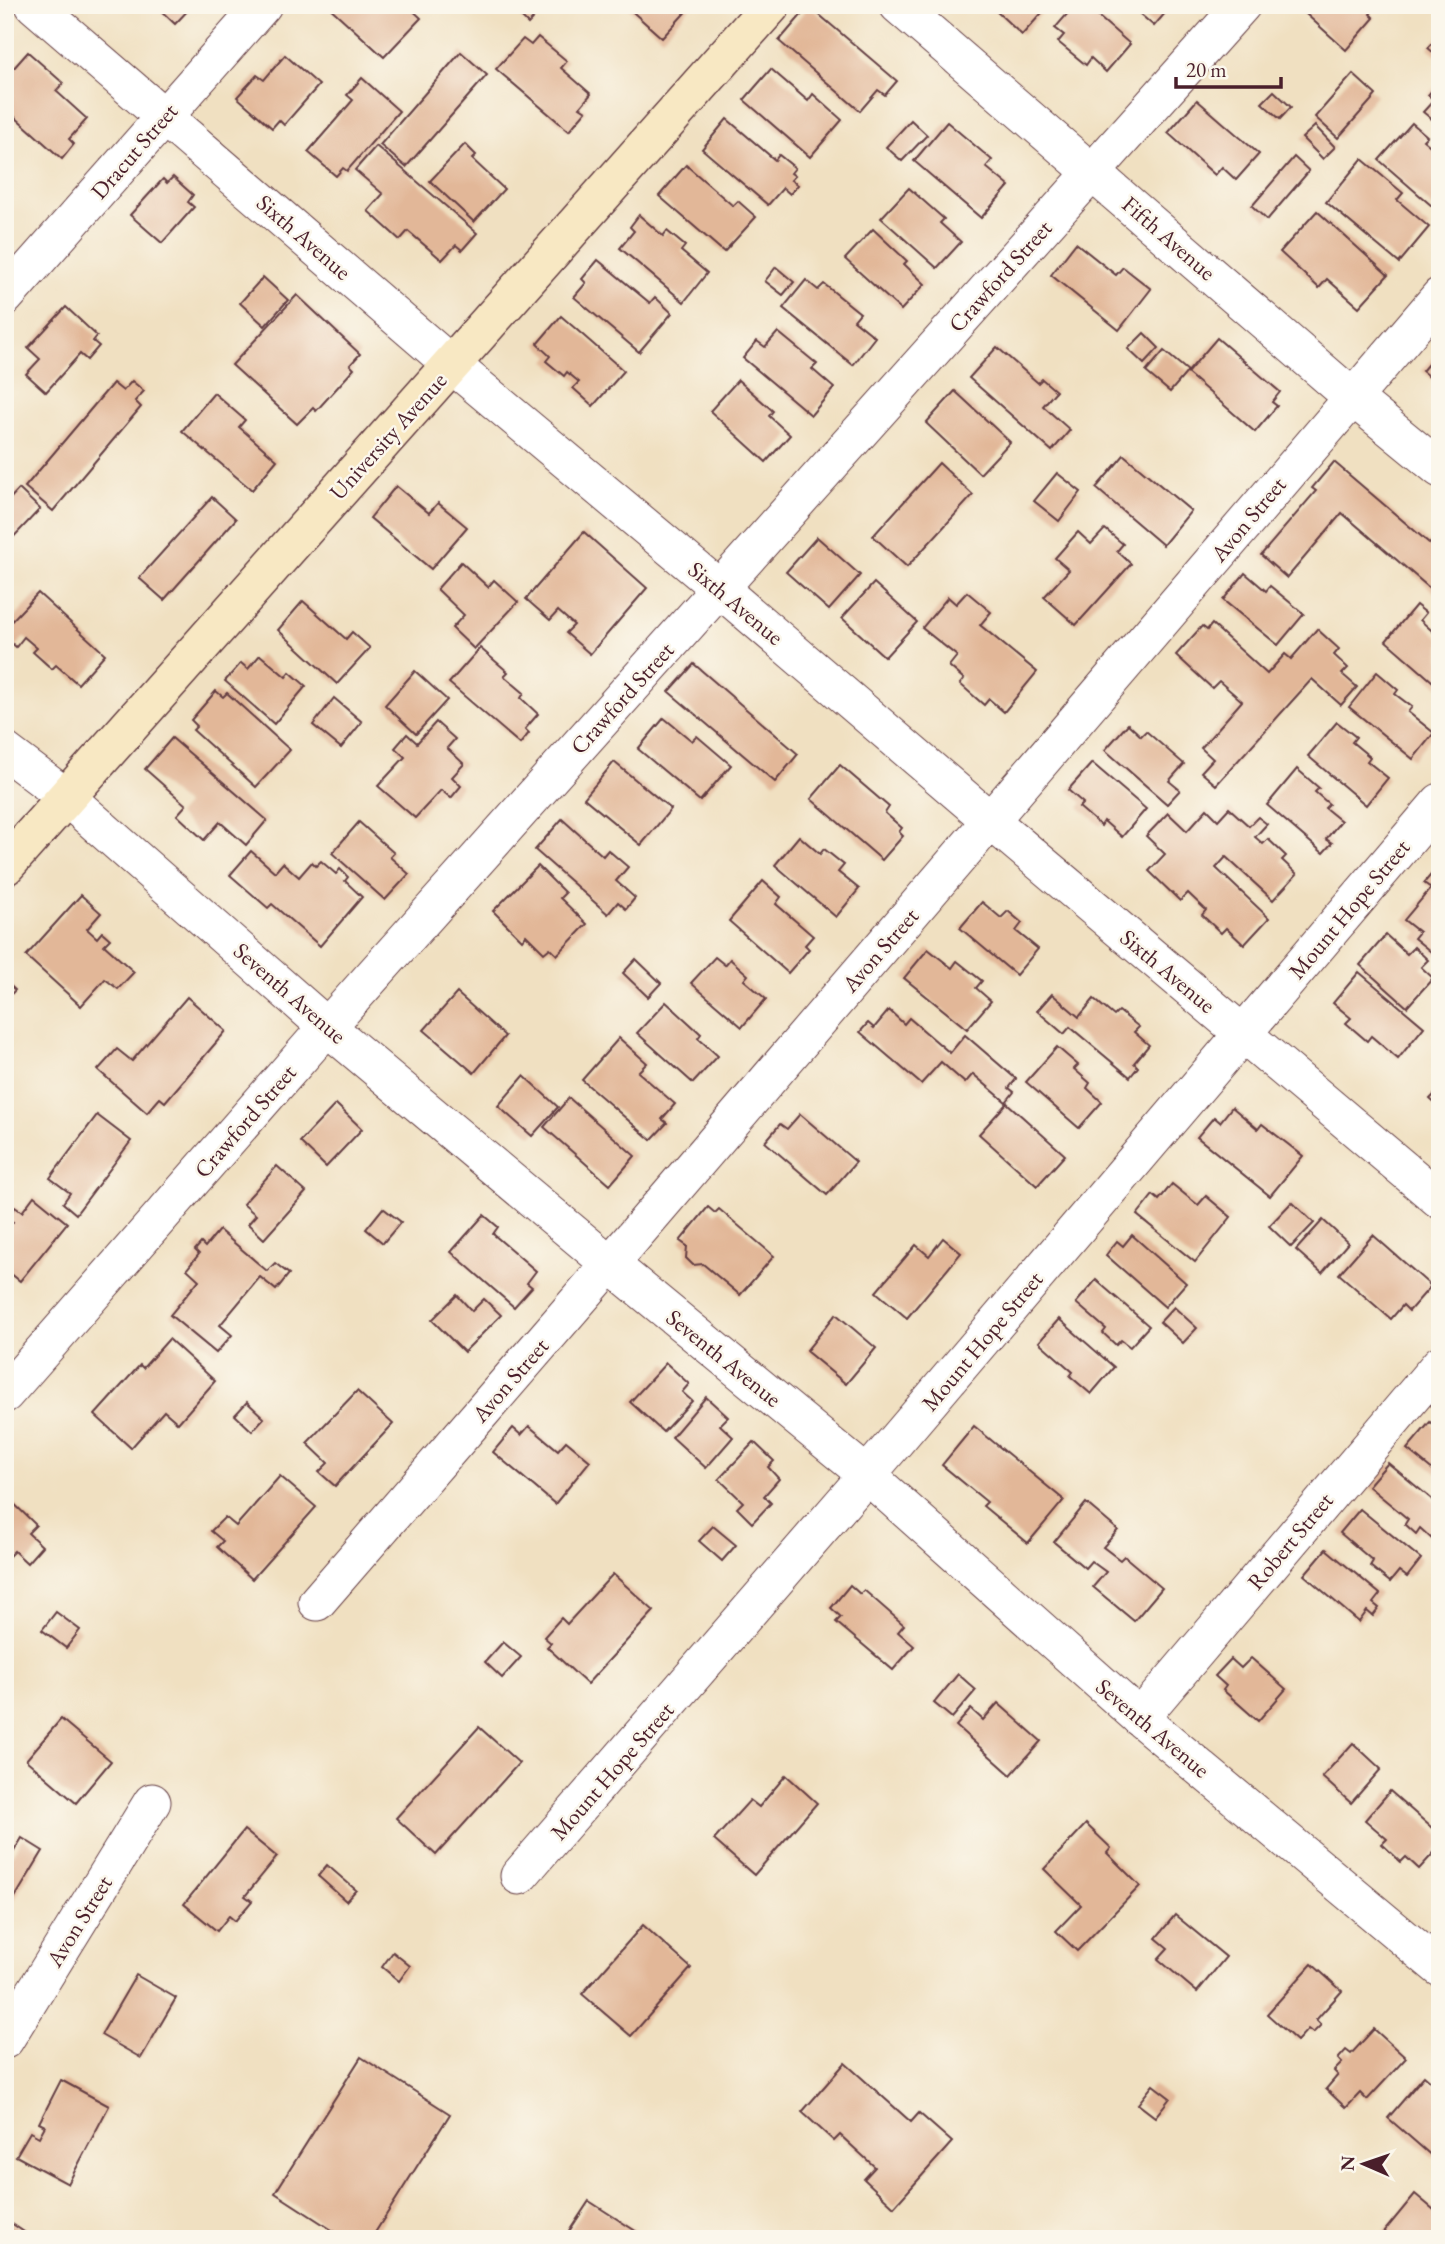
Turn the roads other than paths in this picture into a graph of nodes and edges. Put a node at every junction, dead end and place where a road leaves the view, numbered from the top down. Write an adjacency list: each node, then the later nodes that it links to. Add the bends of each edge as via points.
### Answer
1 (34, 5): 6 (street, Sixth Avenue)
2 (263, 5): 6 (street, Dracut Street)
3 (771, 5): 10 (main road, University Avenue)
4 (898, 5): 7 (street, Fifth Avenue)
5 (1242, 5): 7 (street, Crawford Street)
6 (164, 116): 9 (street, Dracut Street); 10 (street, Sixth Avenue)
7 (1093, 172): 11 (street, Fifth Avenue); 13 (street, Crawford Street)
8 (1440, 296): 11 (street, Avon Street)
9 (5, 297)
10 (452, 365): 13 (street, Sixth Avenue); 15 (main road, University Avenue)
11 (1352, 397): 12 (street, Fifth Avenue); 17 (street, Avon Street)
12 (1440, 469)
13 (720, 589): 17 (street, Sixth Avenue); 19 (street, Crawford Street)
14 (5, 751): 15 (street, Seventh Avenue)
15 (66, 797): 18 (main road, University Avenue); 19 (street, Seventh Avenue)
16 (1440, 802): 20 (street, Mount Hope Street)
17 (991, 821): 20 (street, Sixth Avenue); 22 (street, Avon Street)
18 (5, 866)
19 (327, 1027): 22 (street, Seventh Avenue); 24 (street, Crawford Street)
20 (1242, 1034): 21 (street, Sixth Avenue); 25 (street, Mount Hope Street)
21 (1440, 1200)
22 (610, 1264): 25 (street, Seventh Avenue); 26 (street, Avon Street)
23 (1440, 1364): 27 (street, Robert Street)
24 (5, 1394)
25 (867, 1475): 27 (street, Seventh Avenue); 29 (street, Mount Hope Street)
26 (317, 1602)
27 (1140, 1718): 30 (street, Seventh Avenue)
28 (152, 1802): 31 (street, Avon Street)
29 (519, 1876)
30 (1433, 1950)
31 (5, 2040)

